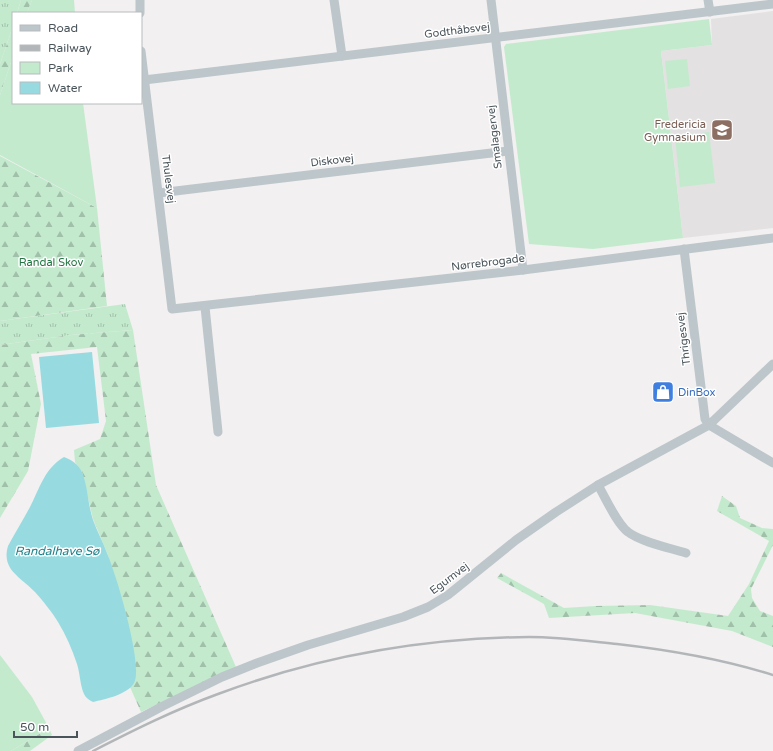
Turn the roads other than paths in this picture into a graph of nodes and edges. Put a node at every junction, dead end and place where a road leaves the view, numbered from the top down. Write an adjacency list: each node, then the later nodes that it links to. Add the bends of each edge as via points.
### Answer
1 (140, 0): 6 (street)
2 (334, 0): 9 (street)
3 (491, 0): 8 (street, Smalagervej)
4 (708, 0): 7 (street)
5 (773, 4): 7 (street, Godthåbsvej)
6 (140, 12)
7 (710, 12): 8 (street, Godthåbsvej)
8 (495, 38): 9 (street, Godthåbsvej); 12 (street, Smalagervej)
9 (342, 56): 11 (street, Godthåbsvej)
10 (142, 61): 11 (street, Thulesvej)
11 (144, 80): 13 (street, Thulesvej)
12 (508, 151): 13 (street, Diskovej); 16 (street, Smalagervej)
13 (159, 193): 18 (street, Thulesvej)
14 (773, 238): 15 (street, Nørrebrogade)
15 (684, 249): 16 (street, Nørrebrogade); 20 (street, Thrigesvej, via 705,419)
16 (523, 270): 17 (street, Nørrebrogade)
17 (205, 307): 18 (street, Nørrebrogade); 21 (street)
18 (172, 309)
19 (773, 364): 20 (street, Egumvej)
20 (709, 425): 22 (street); 23 (street, Egumvej)
21 (218, 432)
22 (773, 463)
23 (598, 485): 24 (street, via 626,532); 25 (street, Egumvej, via 516,540 448,595 428,607 308,645 222,677)
24 (686, 553)
25 (78, 751)

